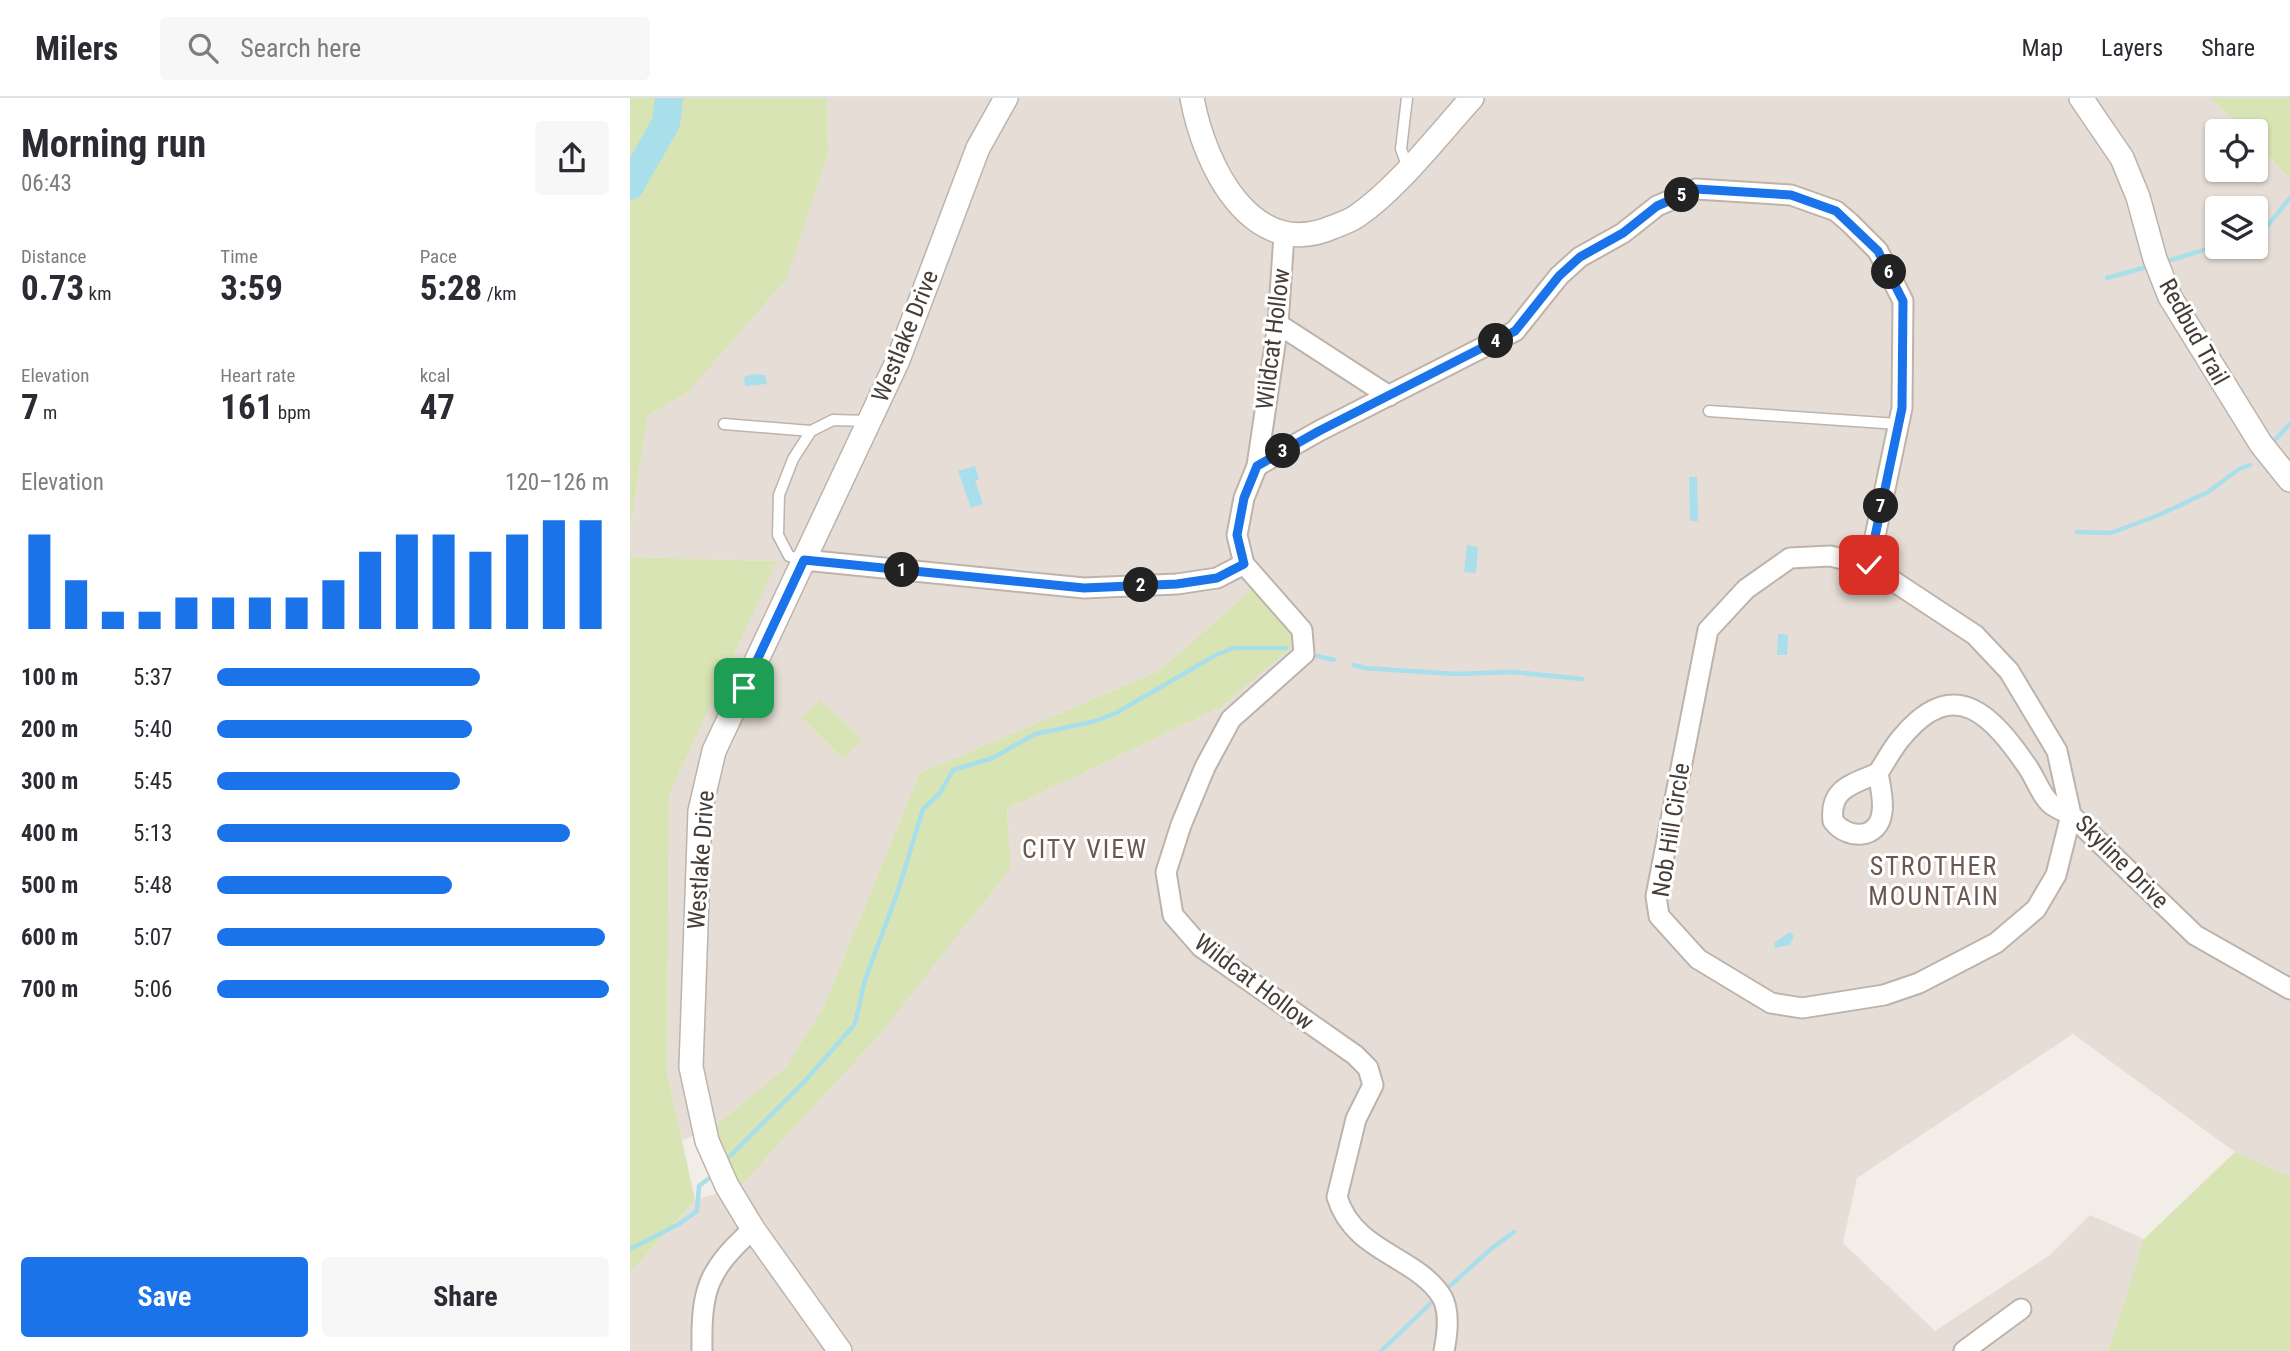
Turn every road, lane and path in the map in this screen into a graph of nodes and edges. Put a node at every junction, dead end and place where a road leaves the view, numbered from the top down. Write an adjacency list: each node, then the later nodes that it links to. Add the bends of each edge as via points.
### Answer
1 (1006, 98): 11 (street, Westlake Drive, via 978,148 898,360)
2 (1192, 98): 7 (street, via 1205,147 1236,200 1255,221)
3 (1407, 98): 6 (lane, via 1401,149)
4 (1472, 98): 6 (street)
5 (2081, 98): 16 (street, Redbud Trail, via 2122,158 2170,297 2261,444)
6 (1408, 168): 7 (street, via 1356,218 1316,235)
7 (1284, 235): 8 (street, Wildcat Hollow)
8 (1278, 324): 9 (street); 15 (street, Wildcat Hollow)
9 (1389, 396): 13 (street, via 1515,331 1580,257 1623,233 1657,206 1696,189 1791,195 1836,211 1878,251 1903,301); 15 (street)
10 (1709, 411): 13 (lane)
11 (869, 422): 14 (lane, via 833,420); 17 (street, Westlake Drive)
12 (724, 424): 14 (lane)
13 (1898, 424): 19 (street)
14 (811, 431): 17 (lane, via 793,459 779,495 778,535 789,556)
15 (1257, 466): 18 (street, Wildcat Hollow, via 1244,498 1237,535)
16 (2290, 480)
17 (804, 560): 18 (street, via 1084,588 1177,584 1217,578); 23 (street, Westlake Drive, via 714,751 700,811 691,1067 707,1141)
18 (1244, 564): 27 (street, Wildcat Hollow, via 1302,630 1304,654 1231,719 1205,767 1167,872 1173,915 1201,947 1368,1068 1373,1085 1356,1119 1336,1197 1349,1222 1369,1242 1429,1282 1444,1300)
19 (1869, 565): 21 (street, Skyline Drive, via 1975,635 2009,671 2057,751); 21 (street, Nob Hill Circle, via 1830,556 1790,558 1746,589 1707,630 1656,895 1660,916 1698,959 1771,1003 1802,1008 1884,995 1919,984 1996,943 2036,909 2056,875)
20 (1878, 773): 21 (street, via 1901,737 1924,714 1941,704 1959,704 1977,710 2028,768 2051,804)
21 (2071, 815): 22 (street, Skyline Drive, via 2196,935)
22 (2290, 989)
23 (752, 1229): 25 (street, via 710,1279 701,1313); 26 (street, Westlake Drive)
24 (2021, 1309): 28 (street)
25 (702, 1351)
26 (840, 1351)
27 (1444, 1351)
28 (1964, 1351)

